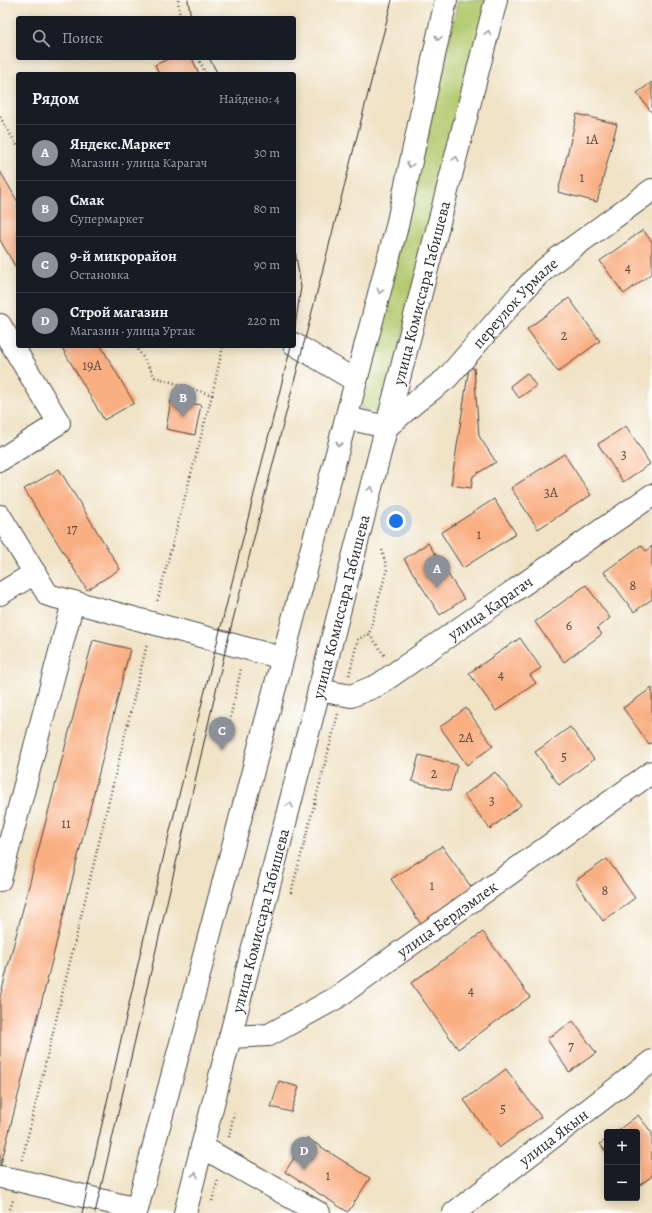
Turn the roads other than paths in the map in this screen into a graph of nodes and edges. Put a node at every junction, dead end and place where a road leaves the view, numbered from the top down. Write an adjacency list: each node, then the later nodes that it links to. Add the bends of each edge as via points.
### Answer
1 (446, 0): 6 (street, one-way to 6, via 397,226)
2 (496, 0): 8 (street, улица Комиссара Габишева, one-way to 2)
3 (652, 190): 8 (street, переулок Урмале, via 540,274 447,378)
4 (0, 325): 9 (street, via 59,423)
5 (296, 345): 6 (street)
6 (356, 381): 7 (street)
7 (346, 418): 8 (street); 15 (street, one-way to 15)
8 (387, 427): 16 (street, улица Комиссара Габишева, one-way to 8)
9 (0, 460)
10 (652, 495): 16 (street, улица Карагач, via 378,685 351,696)
11 (0, 516): 12 (street)
12 (35, 573): 13 (street); 14 (street, via 48,595)
13 (0, 594)
14 (73, 602): 15 (street); 18 (street)
15 (282, 658): 23 (street)
16 (319, 690): 19 (street, улица Комиссара Габишева, one-way to 16)
17 (652, 772): 19 (street, улица Бердэмлек, via 336,998 269,1035)
18 (0, 880)
19 (230, 1036): 21 (street, улица Комиссара Габишева)
20 (652, 1061): 26 (street, улица Якын)
21 (202, 1146): 24 (street, улица Комиссара Габишева, one-way to 21); 25 (street)
22 (9, 1179): 23 (street)
23 (136, 1211)
24 (185, 1213)
25 (319, 1213)
26 (454, 1213)

